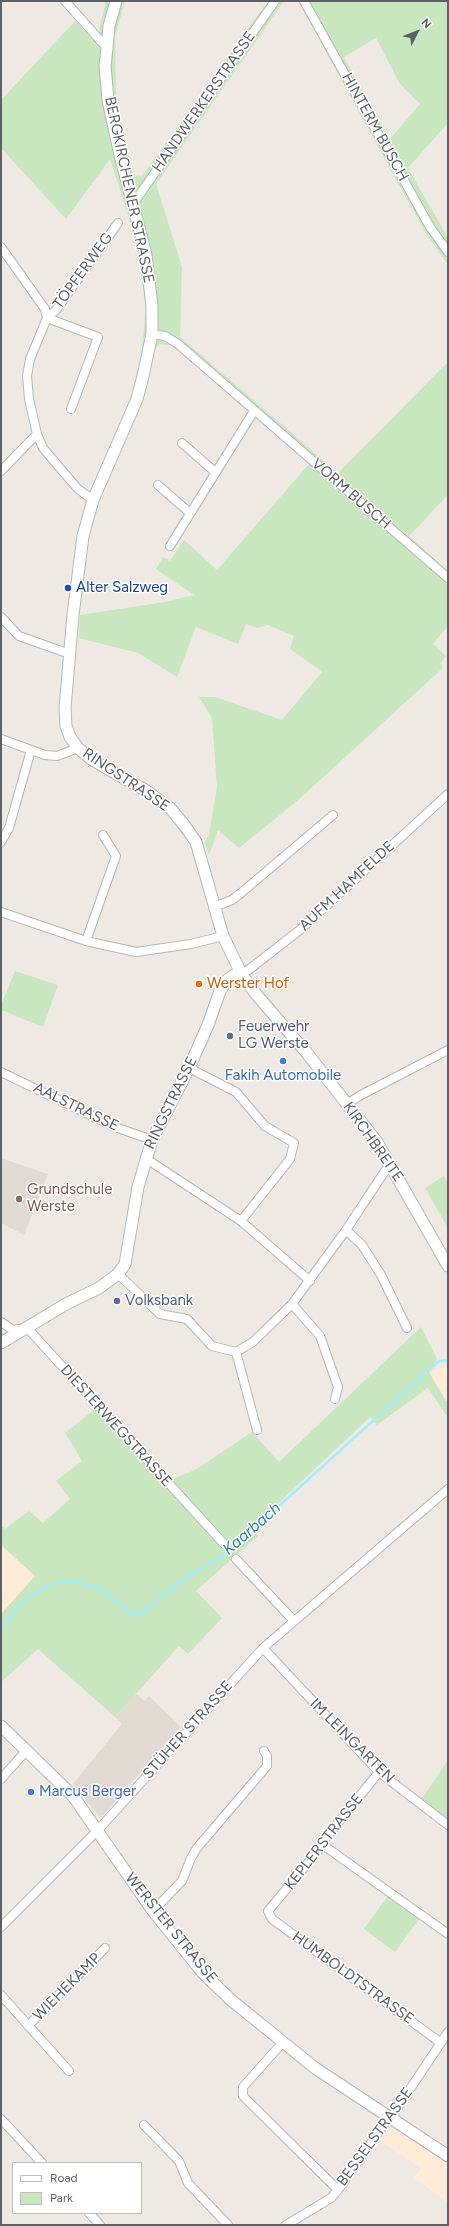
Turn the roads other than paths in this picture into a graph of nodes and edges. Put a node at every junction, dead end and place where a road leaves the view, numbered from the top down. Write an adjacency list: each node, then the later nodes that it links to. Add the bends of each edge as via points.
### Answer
1 (65, 1): 5 (street)
2 (116, 1): 5 (street, BERGKIRCHENER STRASSE, via 109,26)
3 (275, 1): 6 (street, HANDWERKERSTRASSE)
4 (304, 1): 9 (street, HINTERM BUSCH, via 430,227)
5 (107, 48): 6 (street, BERGKIRCHENER STRASSE, via 108,100)
6 (133, 204): 11 (street, BERGKIRCHENER STRASSE, via 146,255 152,306)
7 (118, 223): 10 (street, TÖPFERWEG, via 56,310)
8 (1, 247): 10 (street, via 45,309)
9 (448, 252)
10 (47, 318): 12 (street, via 98,337); 14 (street, via 30,359 27,376)
11 (152, 334): 13 (street, VORM BUSCH, via 164,336 175,342); 19 (street, BERGKIRCHENER STRASSE, via 137,399)
12 (71, 409)
13 (254, 411): 17 (street); 22 (street, VORM BUSCH)
14 (36, 434): 16 (street); 19 (street, via 43,448 59,467 78,489)
15 (182, 443): 17 (street)
16 (1, 471)
17 (215, 472): 20 (street)
18 (158, 485): 20 (street)
19 (93, 500): 24 (street, BERGKIRCHENER STRASSE, via 79,562)
20 (190, 513): 21 (street)
21 (170, 546)
22 (448, 578)
23 (1, 617): 24 (street, via 19,636)
24 (70, 654): 26 (street, BERGKIRCHENER STRASSE, via 65,708 68,731)
25 (1, 739): 27 (street, RINGSTRASSE)
26 (78, 748): 27 (street, RINGSTRASSE, via 57,756); 32 (street, RINGSTRASSE, via 91,759 148,792 170,808 196,842)
27 (31, 750): 31 (street, via 9,828)
28 (448, 794): 36 (street, AUFM HAMFELDE, via 301,929)
29 (333, 814): 32 (street, via 241,894)
30 (103, 836): 35 (street, via 116,856)
31 (1, 842)
32 (214, 907): 34 (street, RINGSTRASSE)
33 (1, 912): 35 (street)
34 (223, 936): 35 (street, via 191,944 136,952); 36 (street, RINGSTRASSE)
35 (86, 941)
36 (241, 973): 38 (street, RINGSTRASSE, via 227,980 220,991); 40 (street, KIRCHBREITE, via 255,994)
37 (448, 1050): 40 (street)
38 (189, 1068): 41 (street, RINGSTRASSE); 44 (street, via 236,1092 265,1126 294,1143 290,1159)
39 (1, 1072): 41 (street, AALSTRASSE, via 27,1082 115,1127)
40 (347, 1104): 43 (street, KIRCHBREITE)
41 (152, 1140): 42 (street, RINGSTRASSE)
42 (145, 1158): 44 (street); 47 (street, RINGSTRASSE, via 128,1254)
43 (391, 1165): 45 (street); 46 (street, KIRCHBREITE)
44 (241, 1221): 48 (street)
45 (346, 1230): 48 (street); 52 (street, via 362,1245 381,1275)
46 (448, 1266)
47 (118, 1274): 51 (street, RINGSTRASSE, via 99,1288); 54 (street, via 160,1314 188,1319 212,1346)
48 (310, 1281): 49 (street)
49 (292, 1304): 54 (street, via 253,1342); 55 (street, via 320,1336 338,1387)
50 (1, 1322): 51 (street, via 13,1330)
51 (25, 1328): 53 (street, RINGSTRASSE); 58 (street, DIESTERWEGSTRASSE)
52 (407, 1328)
53 (1, 1343)
54 (236, 1352): 56 (street)
55 (335, 1399)
56 (257, 1430)
57 (448, 1489): 60 (street, STÜHER STRASSE)
58 (224, 1544)
59 (236, 1559): 60 (street)
60 (294, 1621): 61 (street, STÜHER STRASSE)
61 (263, 1648): 65 (street, IM LEINGARTEN); 68 (street, STÜHER STRASSE)
62 (1, 1726): 63 (street, WERSTER STRASSE)
63 (26, 1751): 66 (street); 68 (street, WERSTER STRASSE, via 73,1796)
64 (264, 1751): 70 (street, via 267,1766 197,1848 182,1881)
65 (379, 1772): 67 (street, IM LEINGARTEN); 69 (street, KEPLERSTRASSE, via 325,1838)
66 (1, 1779)
67 (448, 1825)
68 (98, 1830): 70 (street, WERSTER STRASSE); 72 (street, STÜHER STRASSE)
69 (323, 1845): 71 (street, KEPLERSTRASSE); 73 (street)
70 (154, 1911): 78 (street, WERSTER STRASSE, via 202,1972 245,2013)
71 (268, 1912): 79 (street, HUMBOLDTSTRASSE, via 272,1919)
72 (1, 1927)
73 (448, 1934)
74 (105, 1948): 76 (street, WIEHEKAMP)
75 (1, 1995): 76 (street, WIEHEKAMP)
76 (28, 2026): 80 (street, WIEHEKAMP)
77 (448, 2032): 79 (street, BESSELSTRASSE)
78 (283, 2042): 81 (street, WERSTER STRASSE, via 315,2068); 86 (street, via 242,2087 243,2096)
79 (441, 2042): 81 (street, BESSELSTRASSE)
80 (69, 2071)
81 (390, 2118): 84 (street, WERSTER STRASSE); 86 (street, BESSELSTRASSE)
82 (1, 2119): 85 (street)
83 (144, 2125): 89 (street, via 179,2161 188,2183)
84 (448, 2156)
85 (41, 2162)
86 (338, 2190): 90 (street, BESSELSTRASSE, via 331,2198)
87 (90, 2214): 88 (street)
88 (100, 2225)
89 (228, 2225)
90 (286, 2225)

